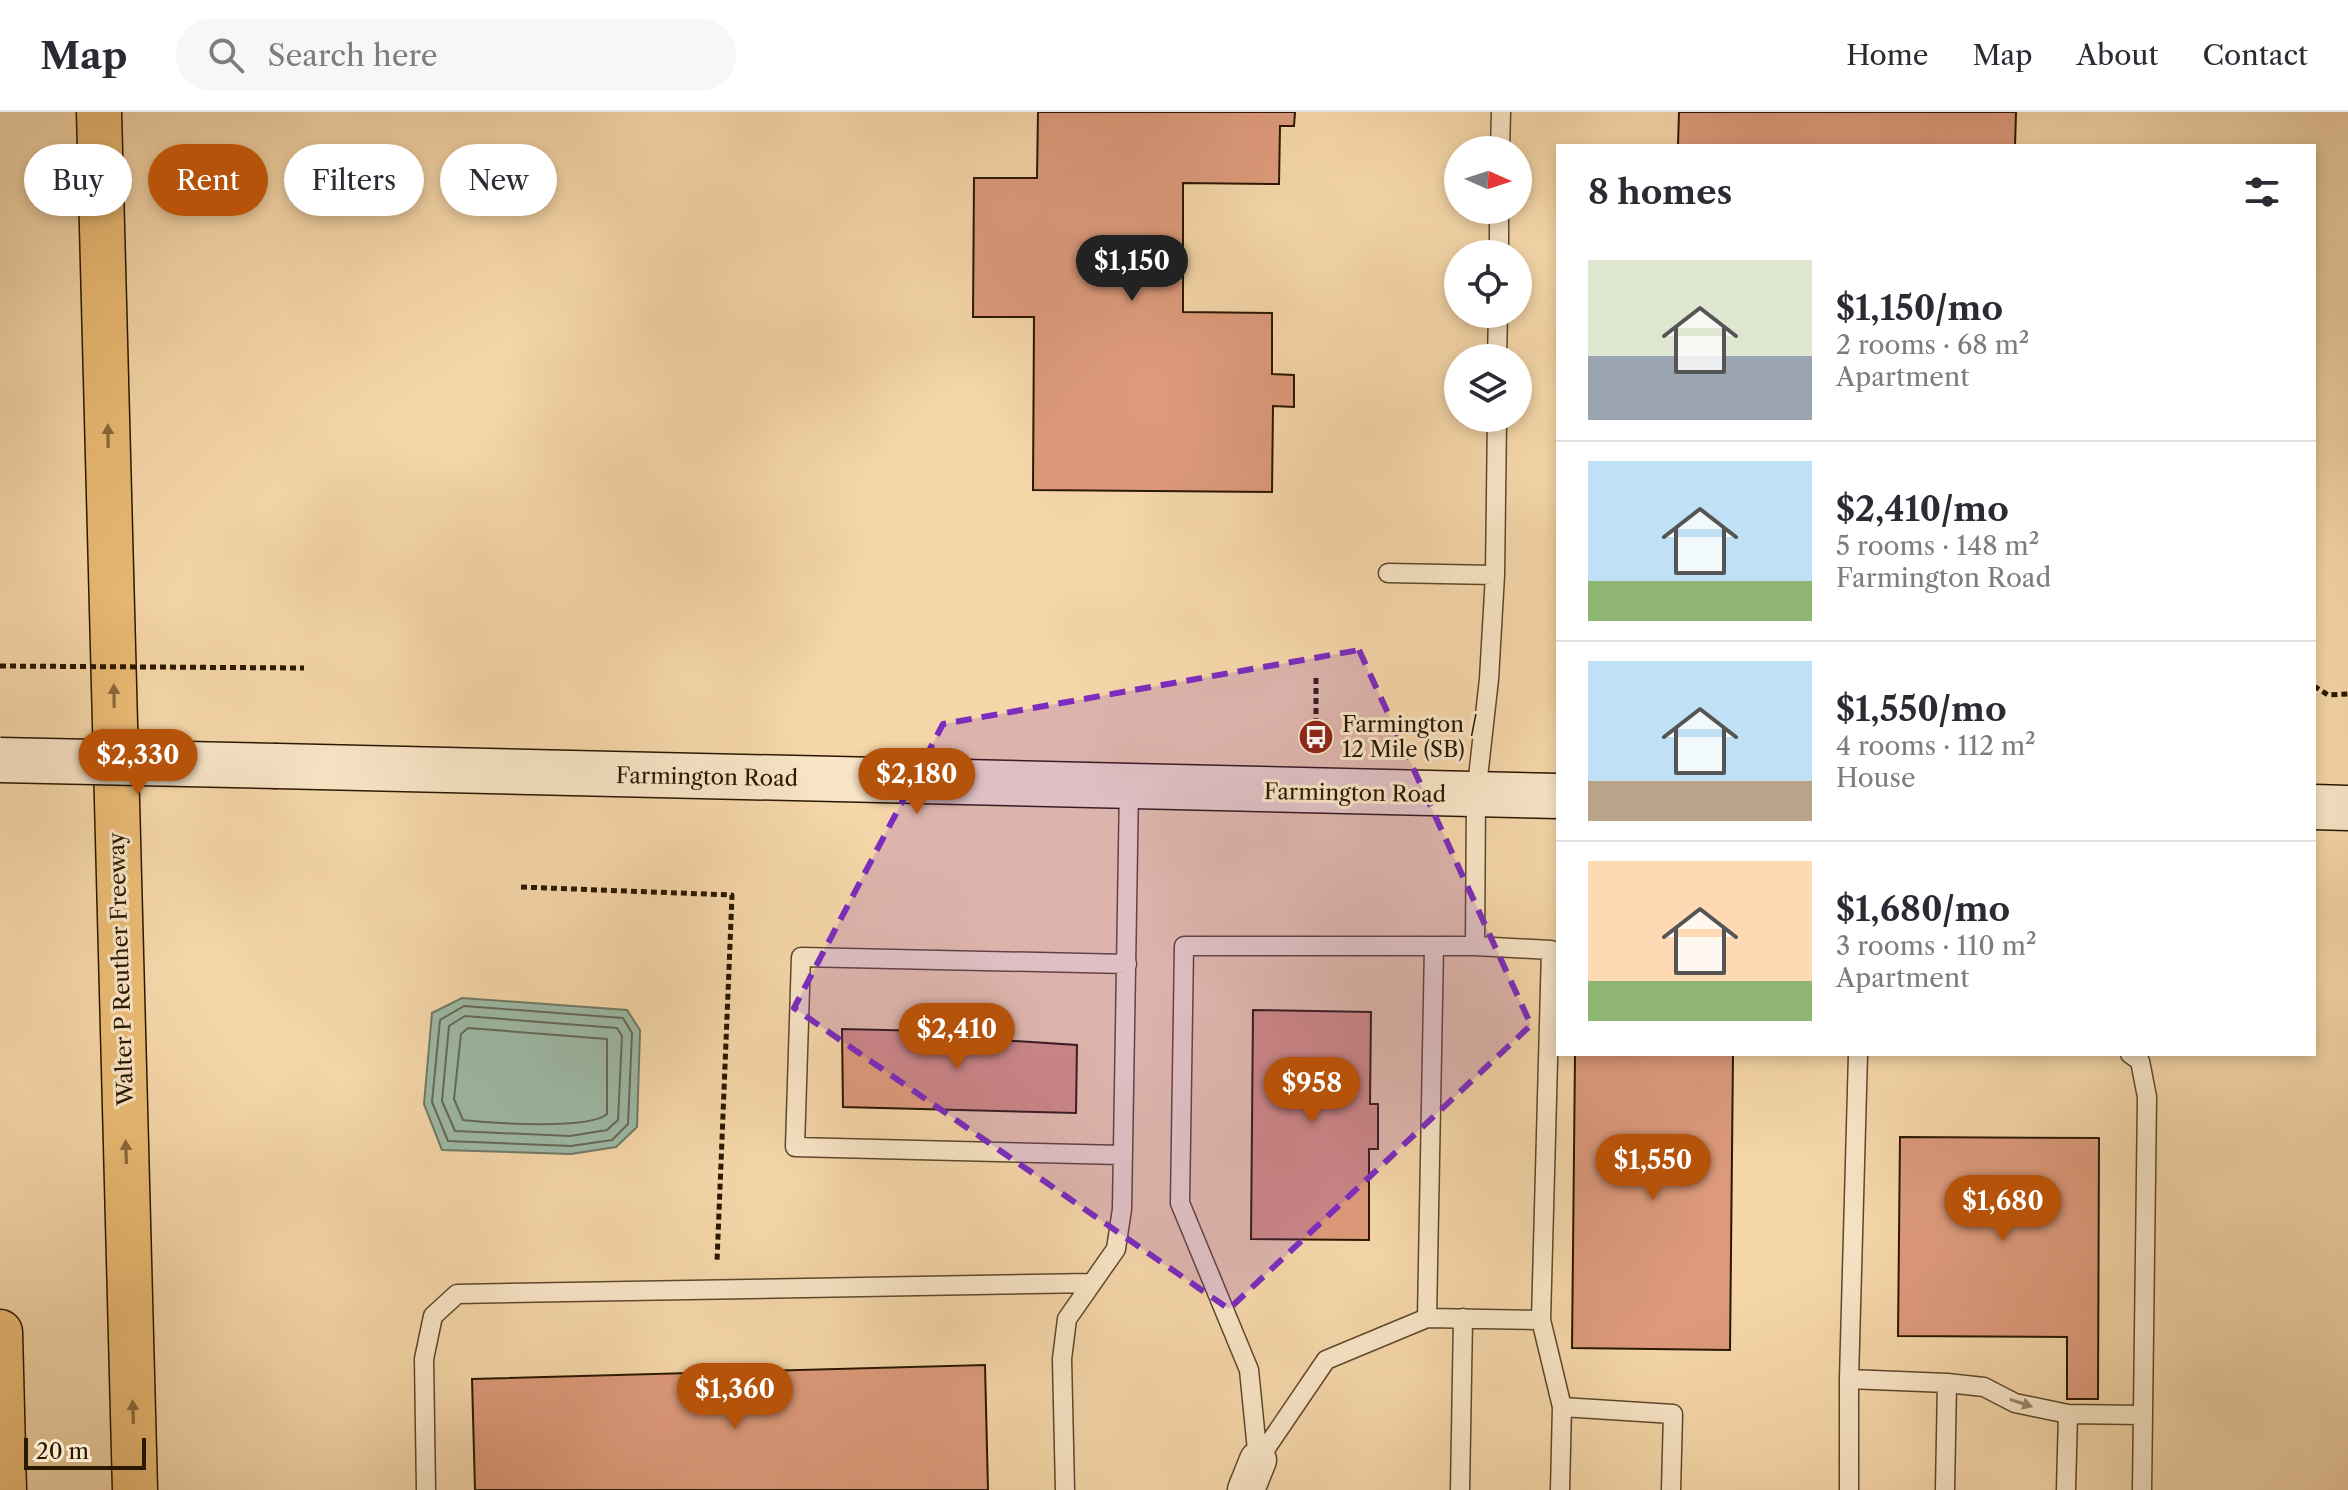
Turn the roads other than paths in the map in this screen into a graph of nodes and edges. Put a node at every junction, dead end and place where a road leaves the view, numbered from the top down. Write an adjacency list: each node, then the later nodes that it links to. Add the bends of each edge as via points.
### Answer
1 (99, 112): 32 (highway, Walter P Reuther Freeway, one-way to 1)
2 (1501, 112): 3 (lane)
3 (1500, 136)
4 (1497, 432): 6 (lane)
5 (1388, 573): 6 (lane)
6 (1495, 575): 9 (lane)
7 (0, 760): 8 (street, Farmington Road, bridge)
8 (1129, 787): 9 (street, Farmington Road); 15 (lane)
9 (1476, 795): 10 (street, Farmington Road); 14 (lane)
10 (1556, 796)
11 (2316, 807): 12 (street)
12 (2348, 808)
13 (1434, 946): 14 (lane); 21 (lane); 30 (lane, via 1184,946 1180,1203 1249,1370)
14 (1475, 946): 16 (lane, via 1551,950)
15 (1127, 964): 19 (lane); 19 (lane, via 801,957 795,1131 795,1147)
16 (1554, 968): 23 (lane)
17 (1858, 1056): 25 (lane)
18 (2133, 1056): 29 (lane, via 2140,1061 2147,1097)
19 (1121, 1155): 20 (lane, via 1116,1249)
20 (1092, 1283): 33 (lane, via 457,1294 433,1316 424,1359); 34 (lane, via 1067,1319 1062,1359)
21 (1427, 1318): 22 (lane); 30 (lane, via 1326,1360)
22 (1463, 1318): 23 (lane); 35 (lane)
23 (1541, 1320): 27 (lane)
24 (0, 1332): 31 (highway)
25 (1849, 1379): 26 (lane); 38 (lane)
26 (1947, 1383): 28 (lane, one-way to 28, via 1984,1387 2015,1403); 39 (lane)
27 (1562, 1407): 36 (lane); 37 (lane, via 1673,1414)
28 (2068, 1414): 29 (lane); 40 (lane)
29 (2142, 1415): 41 (lane)
30 (1252, 1475)
31 (4, 1490)
32 (135, 1490)
33 (426, 1490)
34 (1065, 1490)
35 (1460, 1490)
36 (1560, 1490)
37 (1671, 1490)
38 (1849, 1490)
39 (1945, 1490)
40 (2066, 1490)
41 (2142, 1490)

